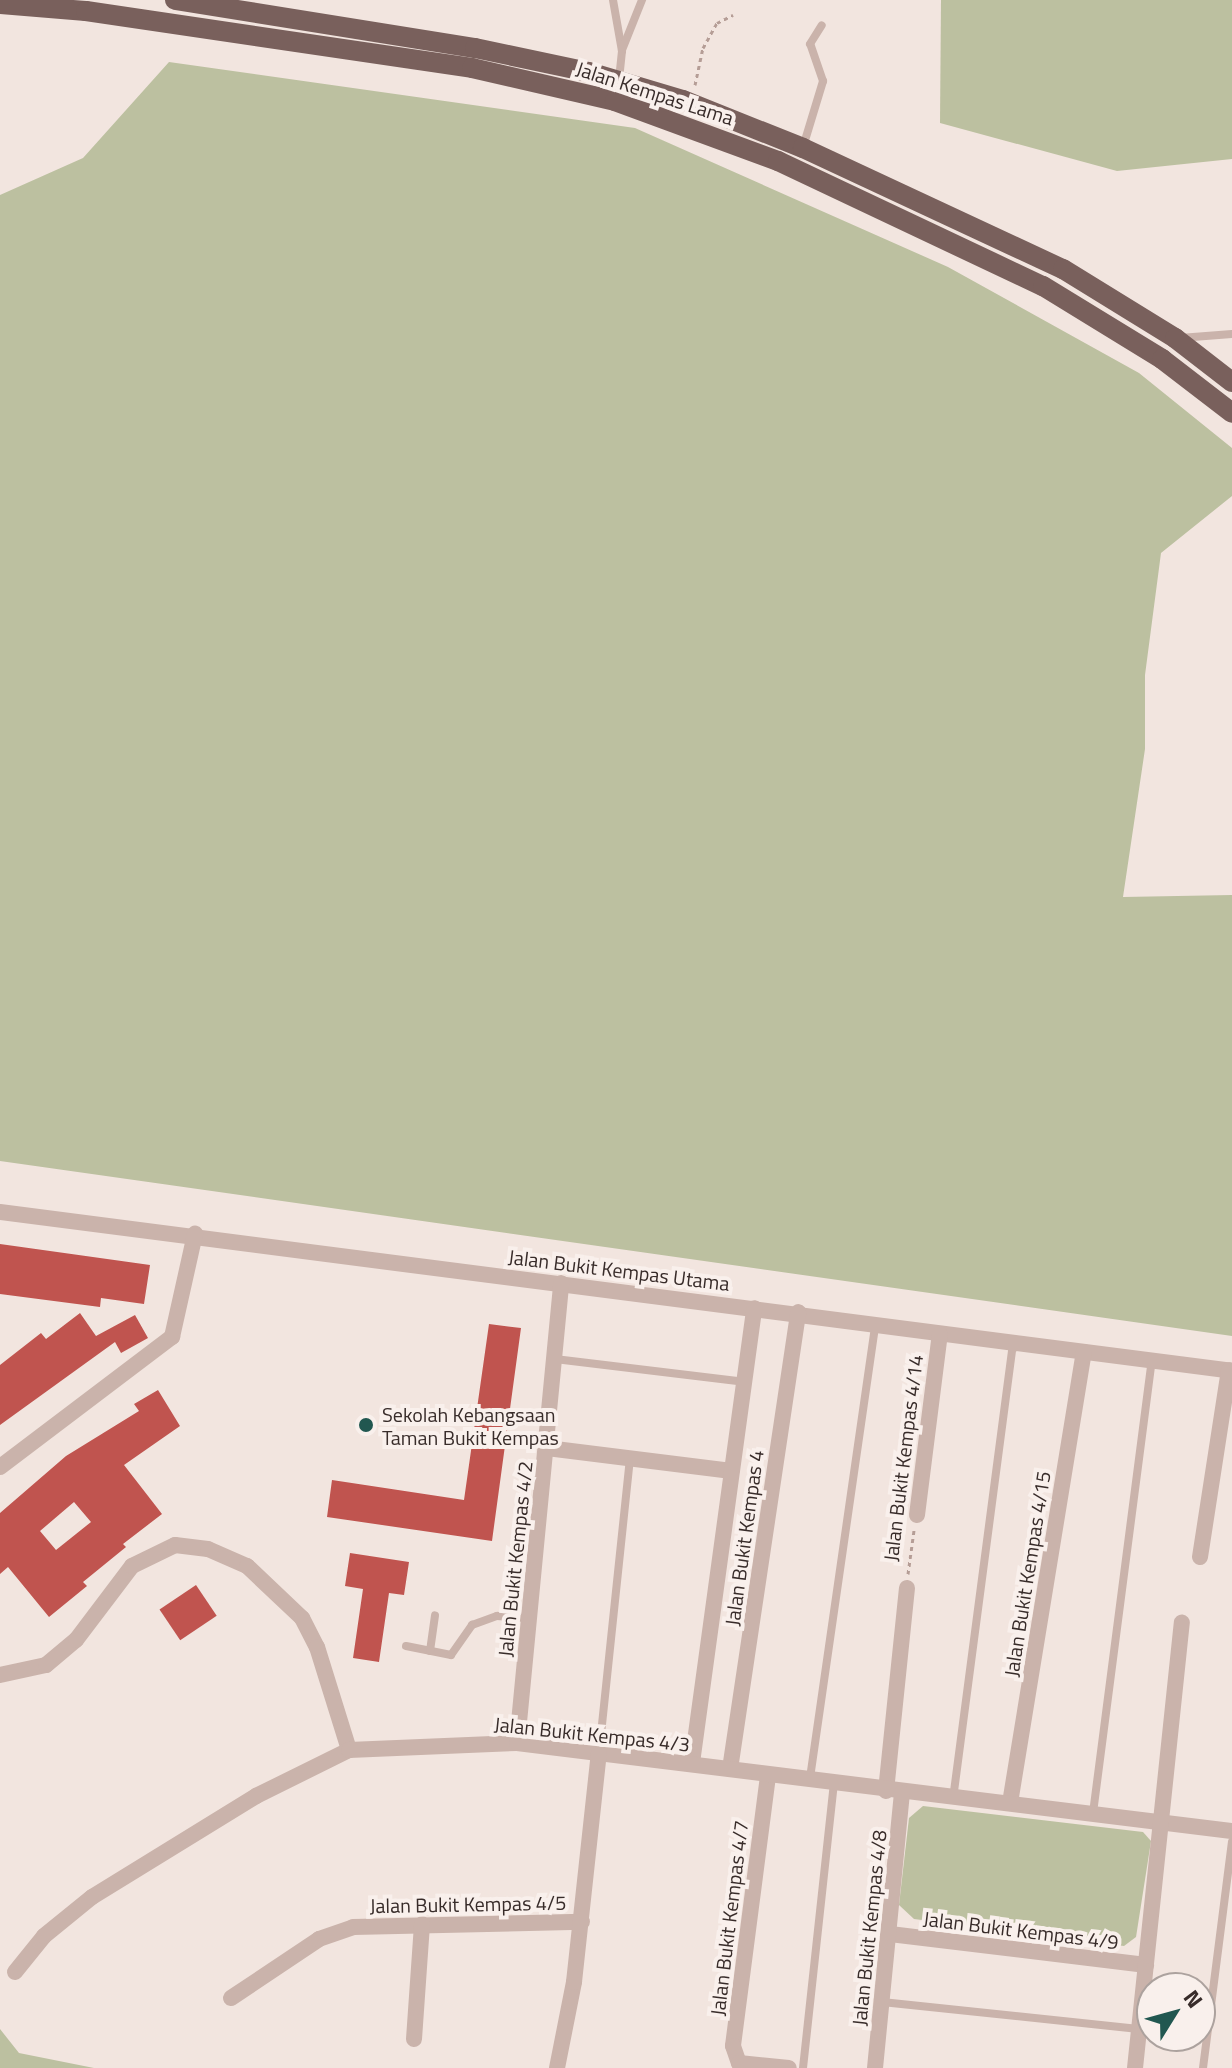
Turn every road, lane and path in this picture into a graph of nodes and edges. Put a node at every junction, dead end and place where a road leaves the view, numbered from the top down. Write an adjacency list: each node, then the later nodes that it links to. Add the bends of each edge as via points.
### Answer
1 (175, 0): 8 (main road, Jalan Kempas Lama, via 475,48)
2 (613, 0): 7 (lane)
3 (642, 0): 7 (lane)
4 (0, 4): 14 (main road, Jalan Kempas Lama, via 86,11 472,68 615,101 778,161 1043,286 1162,359)
5 (733, 15): 9 (path, via 717,23 703,48 701,77)
6 (822, 25): 10 (lane, via 810,44 823,81)
7 (622, 51): 8 (lane)
8 (619, 80): 9 (main road, Jalan Kempas Lama)
9 (683, 100): 10 (main road, Jalan Kempas Lama)
10 (803, 148): 12 (main road, Jalan Kempas Lama, via 1063,269)
11 (1232, 334): 12 (lane)
12 (1175, 338): 13 (main road, Jalan Kempas Lama)
13 (1232, 382)
14 (1232, 413)
15 (0, 1212): 16 (street, Jalan Bukit Kempas Utama)
16 (195, 1234): 17 (street, Jalan Bukit Kempas Utama); 30 (street, via 172,1337)
17 (561, 1283): 18 (street, Jalan Bukit Kempas Utama); 24 (street, Jalan Bukit Kempas 4/2)
18 (754, 1308): 19 (street, Jalan Bukit Kempas Utama); 27 (street, Jalan Bukit Kempas 4)
19 (798, 1312): 20 (street, Jalan Bukit Kempas Utama); 45 (street, Jalan Bukit Kempas 4)
20 (875, 1328): 21 (street, Jalan Bukit Kempas Utama); 47 (lane)
21 (940, 1334): 22 (street, Jalan Bukit Kempas Utama); 32 (street, Jalan Bukit Kempas 4/14)
22 (1013, 1344): 23 (street, Jalan Bukit Kempas Utama); 50 (lane)
23 (1084, 1352): 25 (street, Jalan Bukit Kempas Utama); 51 (street, Jalan Bukit Kempas 4/15)
24 (555, 1359): 27 (lane); 28 (street, Jalan Bukit Kempas 4/2)
25 (1152, 1361): 26 (street, Jalan Bukit Kempas Utama); 52 (lane)
26 (1231, 1371): 33 (street)
27 (744, 1382): 31 (street, Jalan Bukit Kempas 4)
28 (547, 1448): 29 (street); 36 (street, Jalan Bukit Kempas 4/2)
29 (631, 1458): 31 (street); 43 (lane)
30 (0, 1467)
31 (732, 1471): 44 (street, Jalan Bukit Kempas 4)
32 (917, 1515): 34 (path, Jalan Bukit Kempas 4/14)
33 (1200, 1557)
34 (907, 1588): 49 (street, Jalan Bukit Kempas 4/8)
35 (435, 1615): 39 (lane)
36 (528, 1618): 39 (lane, via 497,1616 468,1627 455,1654); 41 (street, Jalan Bukit Kempas 4/2)
37 (1182, 1622): 53 (street)
38 (406, 1646): 39 (lane)
39 (430, 1651)
40 (0, 1675): 42 (street, via 46,1665 76,1640 132,1566 175,1545 208,1549 247,1566 302,1618 317,1647)
41 (517, 1743): 42 (street, Jalan Bukit Kempas 4/3); 43 (street, Jalan Bukit Kempas 4/3)
42 (349, 1750): 60 (street, Jalan Bukit Kempas 4/3, via 256,1796 92,1897 44,1936)
43 (599, 1753): 44 (street, Jalan Bukit Kempas 4/3); 56 (street)
44 (692, 1763): 45 (street, Jalan Bukit Kempas 4/3)
45 (730, 1769): 46 (street, Jalan Bukit Kempas 4/3)
46 (768, 1776): 47 (street, Jalan Bukit Kempas 4/3); 67 (street, Jalan Bukit Kempas 4/7, via 733,2046 739,2063)
47 (809, 1781): 48 (street, Jalan Bukit Kempas 4/3)
48 (834, 1784): 49 (street, Jalan Bukit Kempas 4/3); 68 (lane)
49 (894, 1792): 50 (street, Jalan Bukit Kempas 4/3); 58 (street, Jalan Bukit Kempas 4/8)
50 (953, 1799): 51 (street, Jalan Bukit Kempas 4/3)
51 (1010, 1803): 52 (street, Jalan Bukit Kempas 4/3)
52 (1093, 1813): 53 (street, Jalan Bukit Kempas 4/3)
53 (1162, 1821): 54 (street, Jalan Bukit Kempas 4/3); 59 (street)
54 (1232, 1831)
55 (1232, 1842): 70 (lane)
56 (582, 1922): 57 (street, Jalan Bukit Kempas 4/5); 66 (street)
57 (422, 1924): 62 (street, Jalan Bukit Kempas 4/5, via 353,1927 319,1939); 65 (street)
58 (890, 1934): 59 (street, Jalan Bukit Kempas 4/9); 63 (street, Jalan Bukit Kempas 4/8)
59 (1146, 1965): 61 (street)
60 (15, 1972)
61 (1145, 1972)
62 (231, 1998)
63 (881, 2002): 64 (lane); 69 (street, Jalan Bukit Kempas 4/8)
64 (1136, 2029)
65 (414, 2039)
66 (557, 2068)
67 (789, 2068)
68 (803, 2068)
69 (875, 2068)
70 (1203, 2068)

